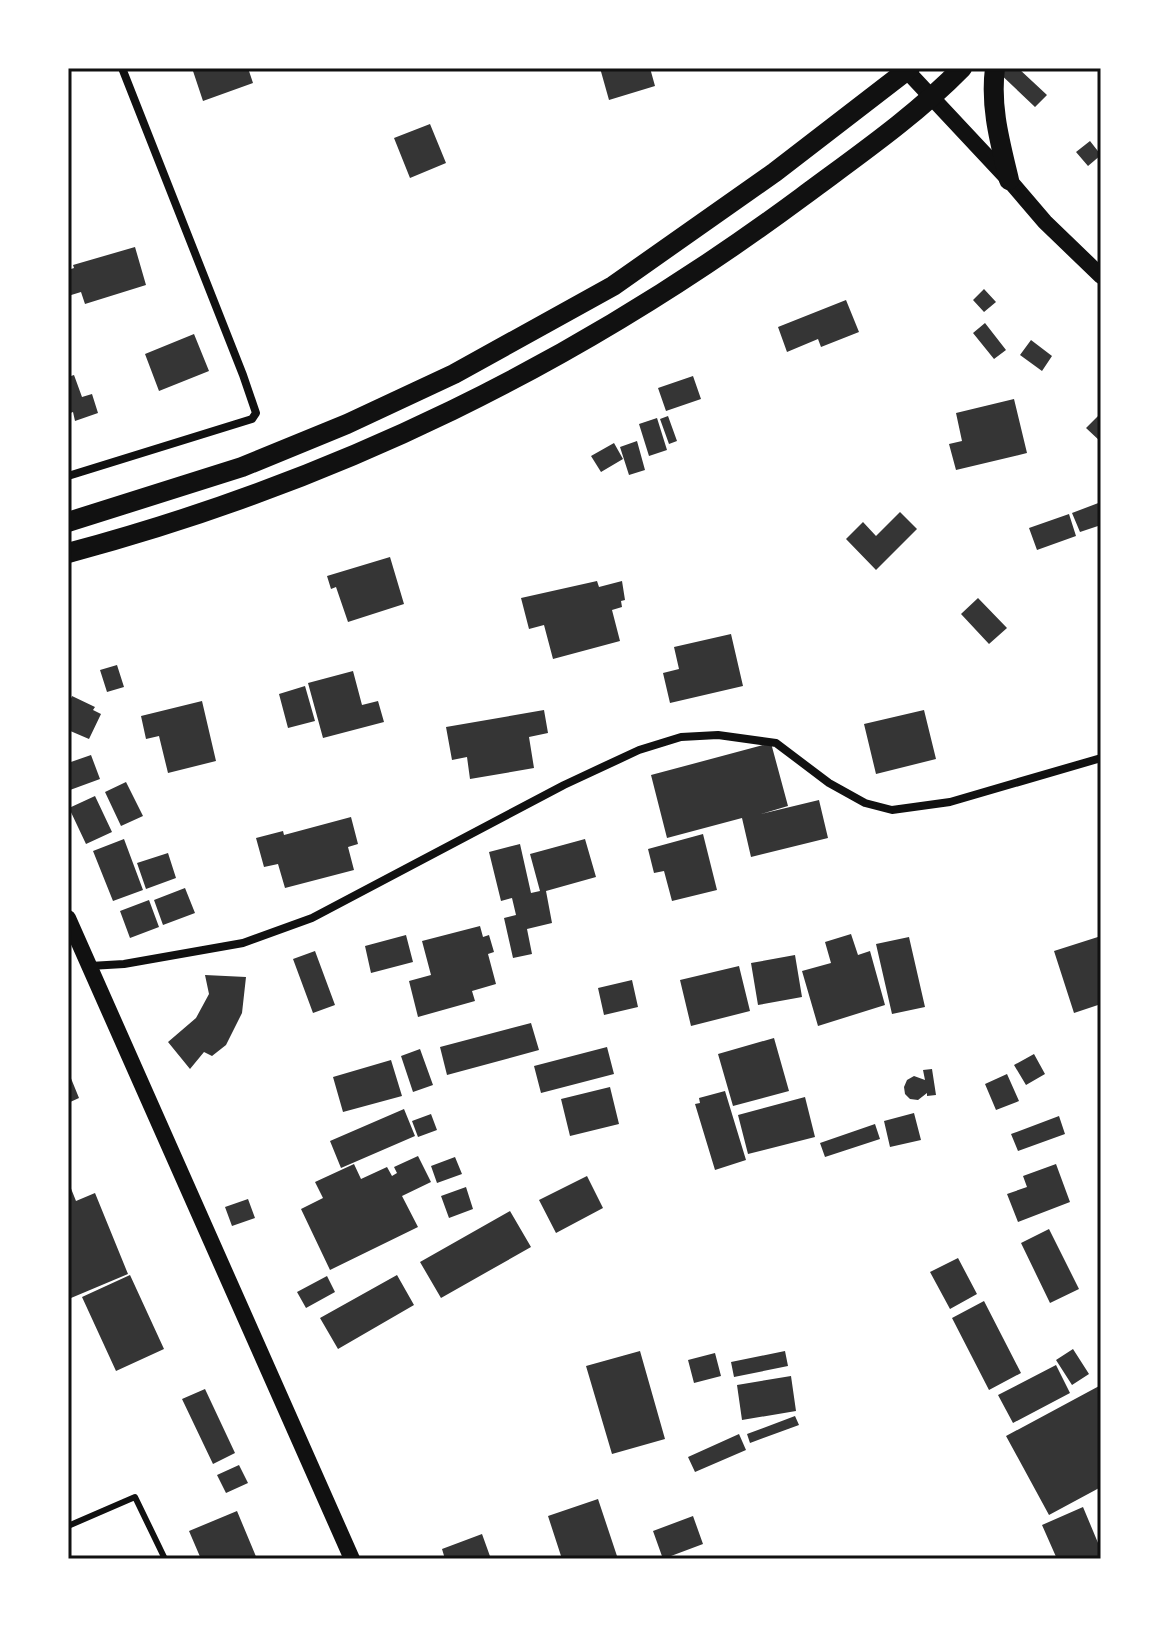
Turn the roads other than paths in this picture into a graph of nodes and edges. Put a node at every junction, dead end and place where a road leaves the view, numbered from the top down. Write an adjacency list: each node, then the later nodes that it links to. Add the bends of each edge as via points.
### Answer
1 (122, 68): 8 (street, via 256,413 252,419)
2 (962, 68): 5 (main road)
3 (995, 68): 6 (main road, via 994,119)
4 (907, 69): 5 (main road); 9 (main road, via 775,172 613,286 454,374 242,467)
5 (931, 99): 6 (main road); 10 (main road, via 665,293 508,383 295,481)
6 (1009, 180): 7 (main road)
7 (1101, 276)
8 (68, 476)
9 (68, 522)
10 (68, 553)
11 (1101, 758): 13 (street, via 950,802 892,810 865,803 829,783 776,743 718,735 681,737 564,785 312,918 243,943)
12 (68, 918): 13 (main road)
13 (90, 966): 16 (main road)
14 (68, 1526): 15 (lane, via 135,1497)
15 (165, 1559)
16 (352, 1559)

